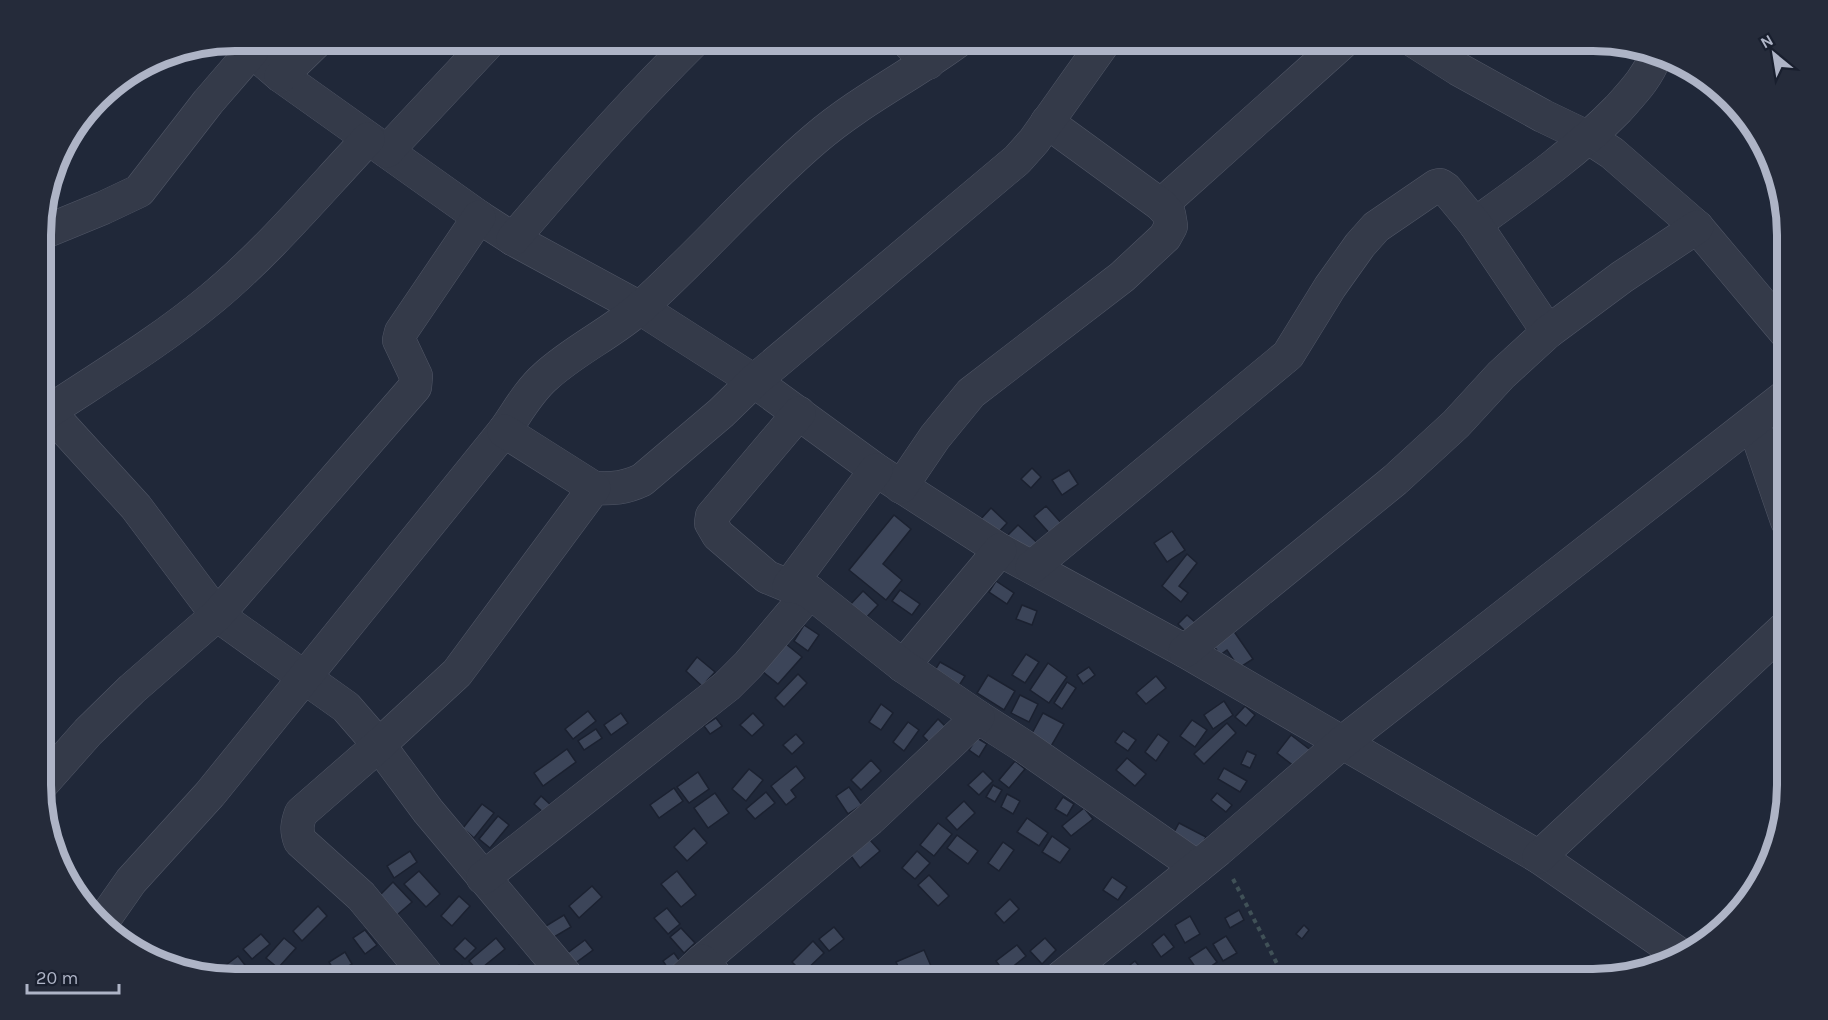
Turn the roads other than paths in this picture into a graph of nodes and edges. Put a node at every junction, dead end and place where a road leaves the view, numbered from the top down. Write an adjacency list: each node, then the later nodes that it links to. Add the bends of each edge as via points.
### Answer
1 (243, 51): 19 (street, via 140,191)
2 (252, 51): 11 (street)
3 (306, 51): 11 (street)
4 (478, 51): 14 (street)
5 (683, 51): 20 (street)
6 (1097, 51): 12 (street)
7 (1332, 51): 15 (street)
8 (1431, 51): 13 (street)
9 (917, 52): 21 (street, via 760,190)
10 (1654, 62): 13 (street, via 1641,84)
11 (281, 76): 14 (street)
12 (1047, 122): 15 (street); 24 (street, via 1017,160)
13 (1589, 138): 17 (street); 18 (street, via 1612,153)
14 (377, 145): 16 (street); 26 (street, via 212,298 146,348)
15 (1161, 205): 31 (street, via 1169,214 1171,226 1165,237 1122,277 971,393 940,430)
16 (479, 217): 20 (street); 37 (street, via 401,332 399,340 416,376 415,387)
17 (1475, 224): 23 (street); 35 (street, via 1440,185 1376,227 1330,286 1288,355)
18 (1697, 227): 22 (street); 23 (street)
19 (51, 229)
20 (513, 239): 21 (street)
21 (640, 308): 24 (street); 30 (street, via 546,376)
22 (1777, 322)
23 (1548, 332): 39 (street, via 1395,480)
24 (754, 381): 27 (street); 32 (street, via 642,480 621,488)
25 (1777, 403): 29 (street)
26 (51, 407)
27 (799, 413): 31 (street); 36 (street, via 712,516 711,524 718,535 767,578)
28 (51, 418): 37 (street, via 136,507)
29 (1753, 422): 33 (street); 43 (street)
30 (504, 431): 32 (street); 41 (street)
31 (888, 479): 34 (street); 36 (street)
32 (594, 488): 44 (street, via 457,673)
33 (1777, 492)
34 (1000, 550): 35 (street); 40 (street)
35 (1032, 567): 39 (street)
36 (799, 589): 40 (street); 48 (street, via 748,665 727,686)
37 (217, 615): 41 (street); 45 (street, via 110,710)
38 (1777, 635): 46 (street)
39 (1185, 651): 43 (street)
40 (903, 666): 42 (street)
41 (305, 677): 44 (street, via 346,707); 49 (street, via 210,794 131,881)
42 (978, 717): 47 (street); 53 (street)
43 (1343, 742): 46 (street); 47 (street)
44 (379, 745): 48 (street); 51 (street, via 301,813 297,831 300,841 361,896)
45 (51, 774)
46 (1539, 857): 50 (street)
47 (1207, 858): 54 (street)
48 (483, 878): 52 (street)
49 (106, 916)
50 (1673, 950)
51 (421, 969)
52 (560, 969)
53 (705, 969)
54 (1071, 969)

